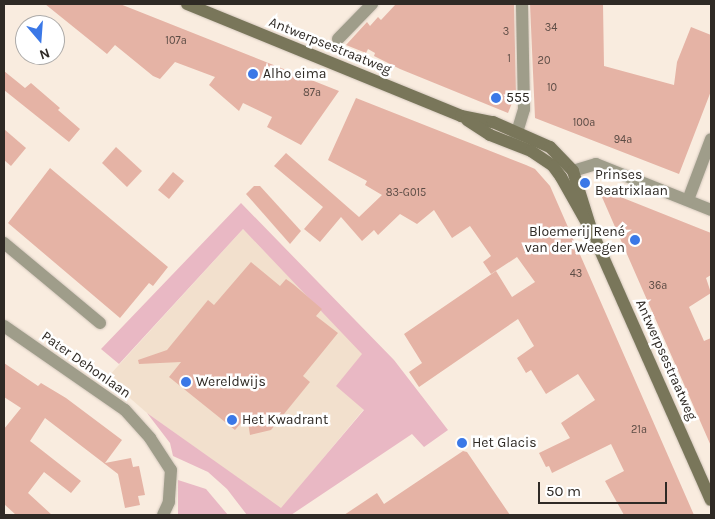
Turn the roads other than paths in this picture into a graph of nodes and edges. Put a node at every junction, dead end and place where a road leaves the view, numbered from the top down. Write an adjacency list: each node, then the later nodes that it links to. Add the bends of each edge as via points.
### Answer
1 (187, 4): 5 (street, Antwerpsestraatweg)
2 (372, 4): 4 (street)
3 (522, 4): 6 (street, via 524,109)
4 (338, 39)
5 (461, 116): 6 (street, Antwerpsestraatweg); 8 (street, Antwerpsestraatweg, via 490,135)
6 (518, 132): 8 (street); 9 (street, Antwerpsestraatweg, via 550,147)
7 (711, 139): 10 (street)
8 (513, 144): 12 (street, Antwerpsestraatweg, via 553,166)
9 (573, 171): 10 (street, via 596,164); 12 (street, Antwerpsestraatweg)
10 (688, 200): 11 (street)
11 (711, 210)
12 (592, 232): 16 (street, Antwerpsestraatweg)
13 (4, 243): 14 (street)
14 (100, 323)
15 (4, 326): 17 (street, Pater Dehonlaan, via 125,410 150,438 171,470 168,502)
16 (711, 500)
17 (163, 515)

